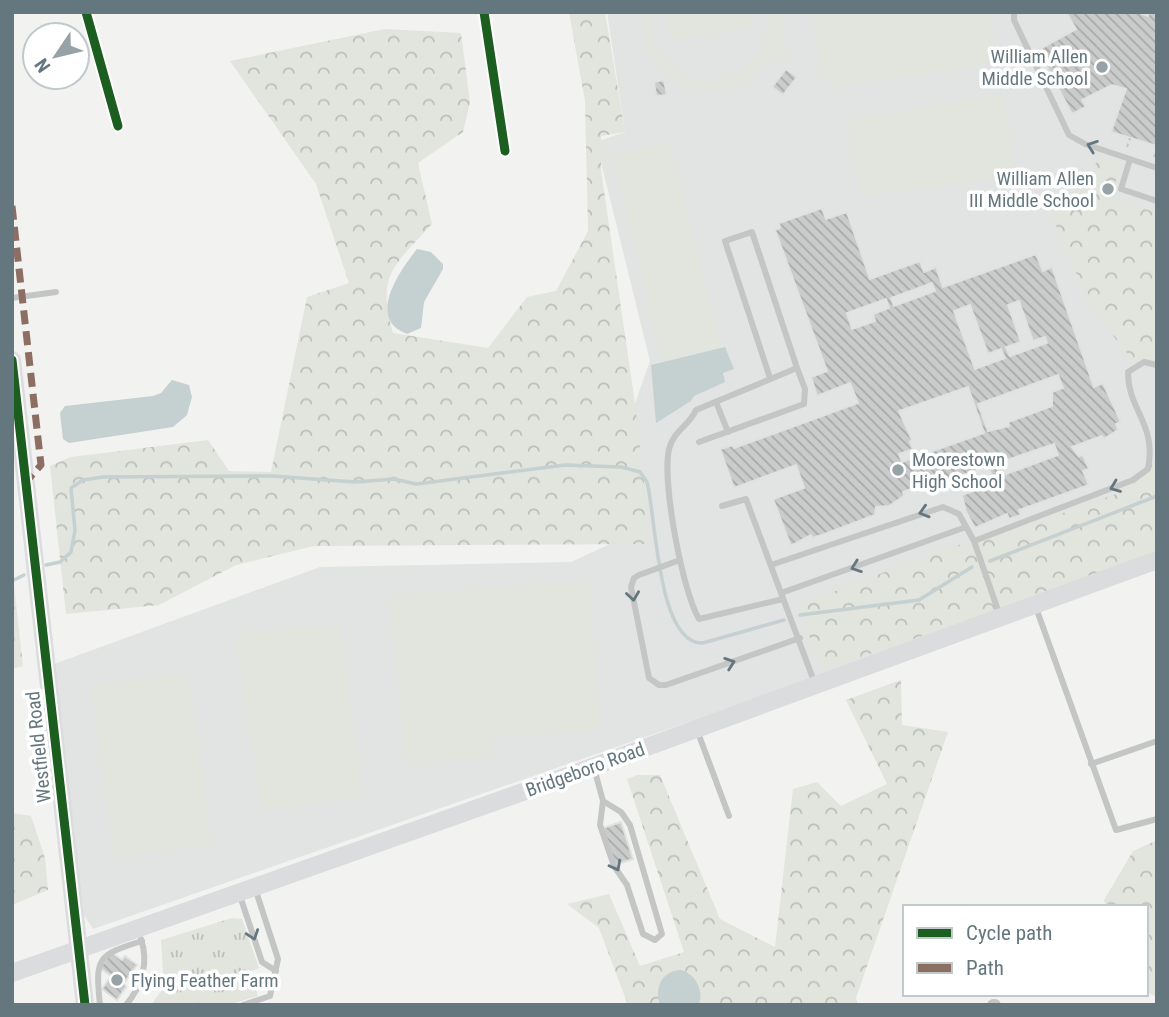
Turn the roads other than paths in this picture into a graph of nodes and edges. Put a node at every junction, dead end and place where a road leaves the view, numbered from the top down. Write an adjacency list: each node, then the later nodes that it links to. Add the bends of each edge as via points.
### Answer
1 (86, 12): 4 (street)
2 (484, 12): 5 (street)
3 (1014, 12): 6 (lane, one-way to 3, via 1069,135)
4 (118, 126)
5 (505, 151)
6 (1130, 159): 7 (lane); 8 (lane, via 1121,189)
7 (1157, 168)
8 (1157, 201)
9 (56, 292): 10 (lane)
10 (12, 298)
11 (12, 360): 39 (main road, Westfield Road)
12 (1157, 365): 17 (lane, via 1144,362 1128,372 1128,386)
13 (797, 368): 14 (lane); 14 (lane, via 752,232 725,241); 16 (lane, via 805,389 804,404)
14 (770, 378): 15 (lane)
15 (716, 402): 16 (lane); 22 (lane, via 696,410 691,421 680,426 669,449 667,467)
16 (728, 432): 18 (lane)
17 (1154, 438): 21 (lane, one-way to 21, via 1148,469 1133,480)
18 (699, 442)
19 (722, 506): 24 (lane, via 746,499)
20 (966, 527): 21 (lane); 24 (lane, one-way to 24, via 959,514 943,507); 25 (lane, one-way to 25)
21 (974, 541): 27 (lane)
22 (680, 560): 25 (lane, via 699,619); 28 (lane, one-way to 28, via 639,575 631,587 649,678 654,683 666,685)
23 (1157, 560): 26 (main road, Bridgeboro Road)
24 (771, 565): 25 (lane)
25 (782, 596): 28 (lane)
26 (1034, 603): 27 (main road, Bridgeboro Road); 32 (lane)
27 (1000, 616): 29 (main road, Bridgeboro Road)
28 (800, 638): 29 (lane)
29 (815, 684): 30 (main road, Bridgeboro Road)
30 (696, 728): 33 (main road, Bridgeboro Road); 35 (lane)
31 (1157, 741): 32 (lane)
32 (1091, 764): 36 (lane, via 1116,830)
33 (593, 766): 34 (lane); 37 (main road, Bridgeboro Road)
34 (603, 801): 34 (lane, one-way to 34, via 600,825 614,866 627,885 643,934 655,940 662,934 630,825 621,812)
35 (729, 816)
36 (1157, 819)
37 (246, 889): 38 (main road, Bridgeboro Road); 40 (lane, via 278,959); 40 (lane, one-way to 40, via 262,962)
38 (140, 935): 39 (main road, Bridgeboro Road); 43 (lane, via 103,959 97,970); 44 (lane, via 145,965)
39 (78, 949): 41 (main road, Bridgeboro Road); 42 (main road, Westfield Road)
40 (276, 971): 45 (lane, via 270,996)
41 (12, 973)
42 (85, 1005)
43 (100, 1005)
44 (126, 1005)
45 (243, 1005)

